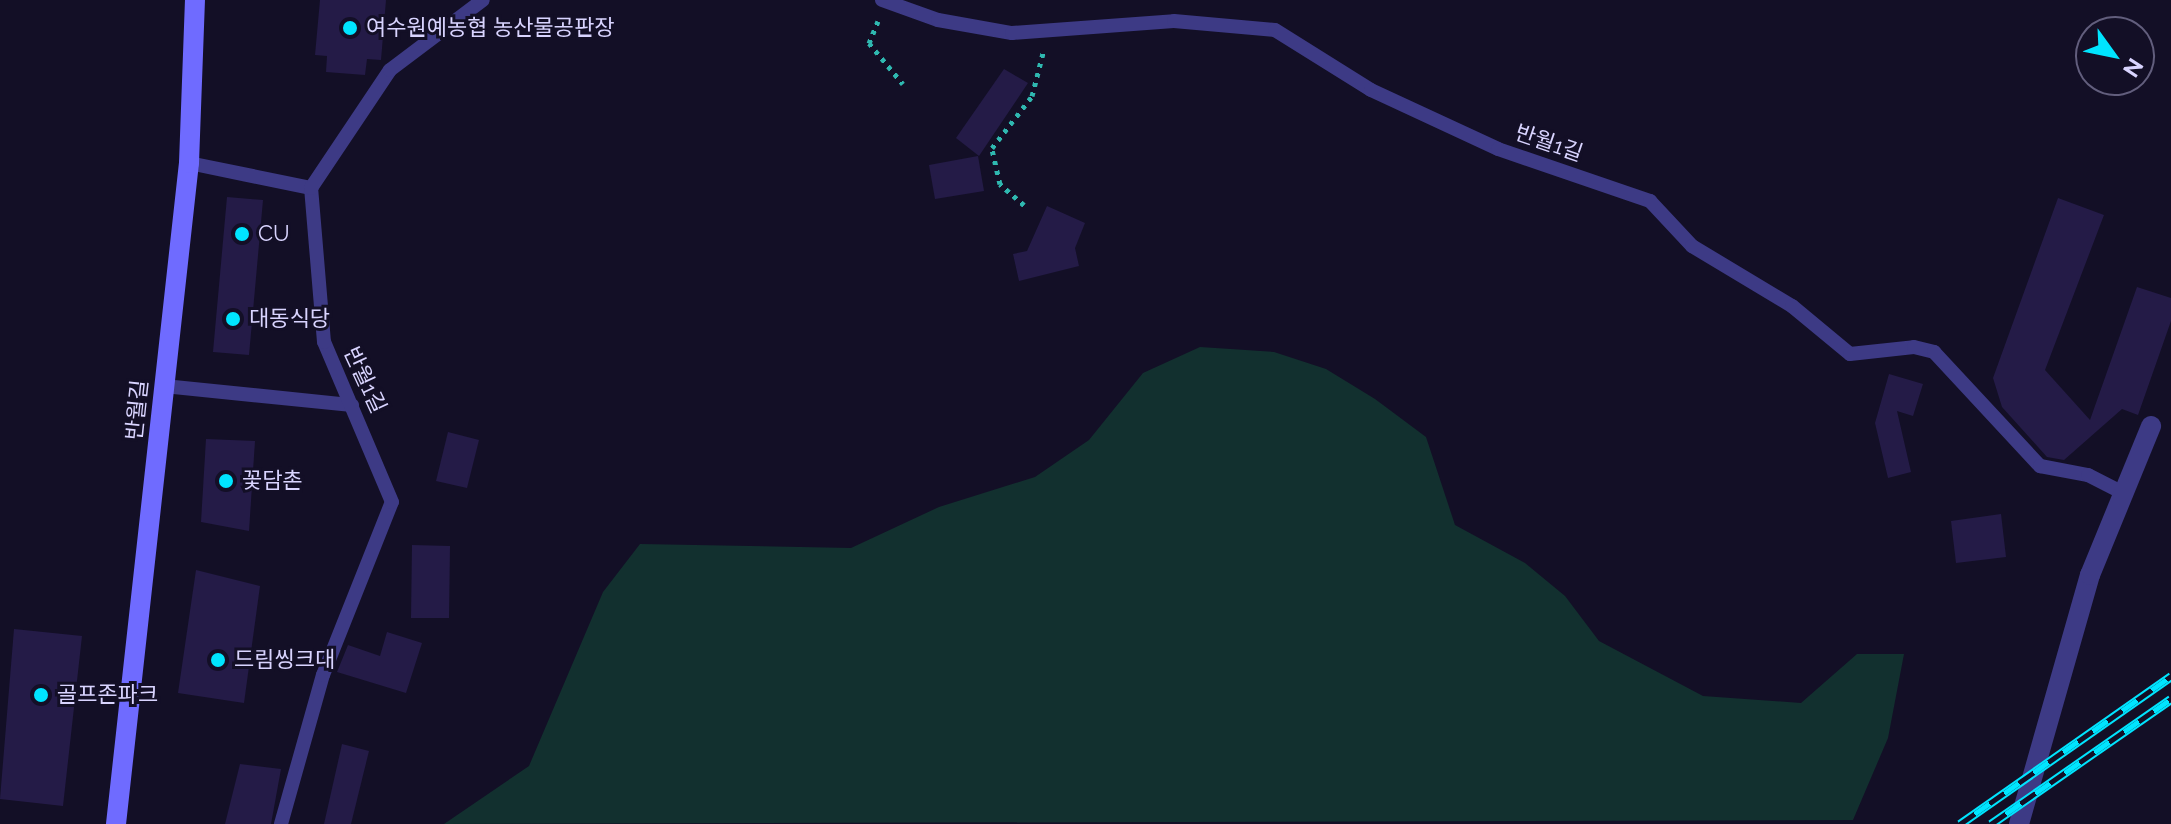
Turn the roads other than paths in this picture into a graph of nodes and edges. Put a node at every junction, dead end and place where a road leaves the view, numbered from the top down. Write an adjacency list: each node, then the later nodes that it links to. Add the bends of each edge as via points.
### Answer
1 (195, 0): 4 (street, 반월길)
2 (483, 0): 5 (lane, via 390,70)
3 (886, 2): 9 (lane, 반월1길, via 978,29 1044,32 1197,21 1285,34 1363,85 1484,143 1650,201 1692,246 1792,306 1850,354 1914,347 1934,352 2040,466 2088,475)
4 (189, 163): 5 (lane); 6 (street, 반월길)
5 (311, 188): 7 (lane, 반월1길, via 324,342)
6 (164, 386): 7 (lane); 10 (street, 반월길)
7 (352, 405): 11 (lane, 반월1길, via 392,502 323,675)
8 (2151, 426): 9 (street)
9 (2123, 493): 12 (street, via 2090,575)
10 (116, 824)
11 (281, 824)
12 (2019, 824)

